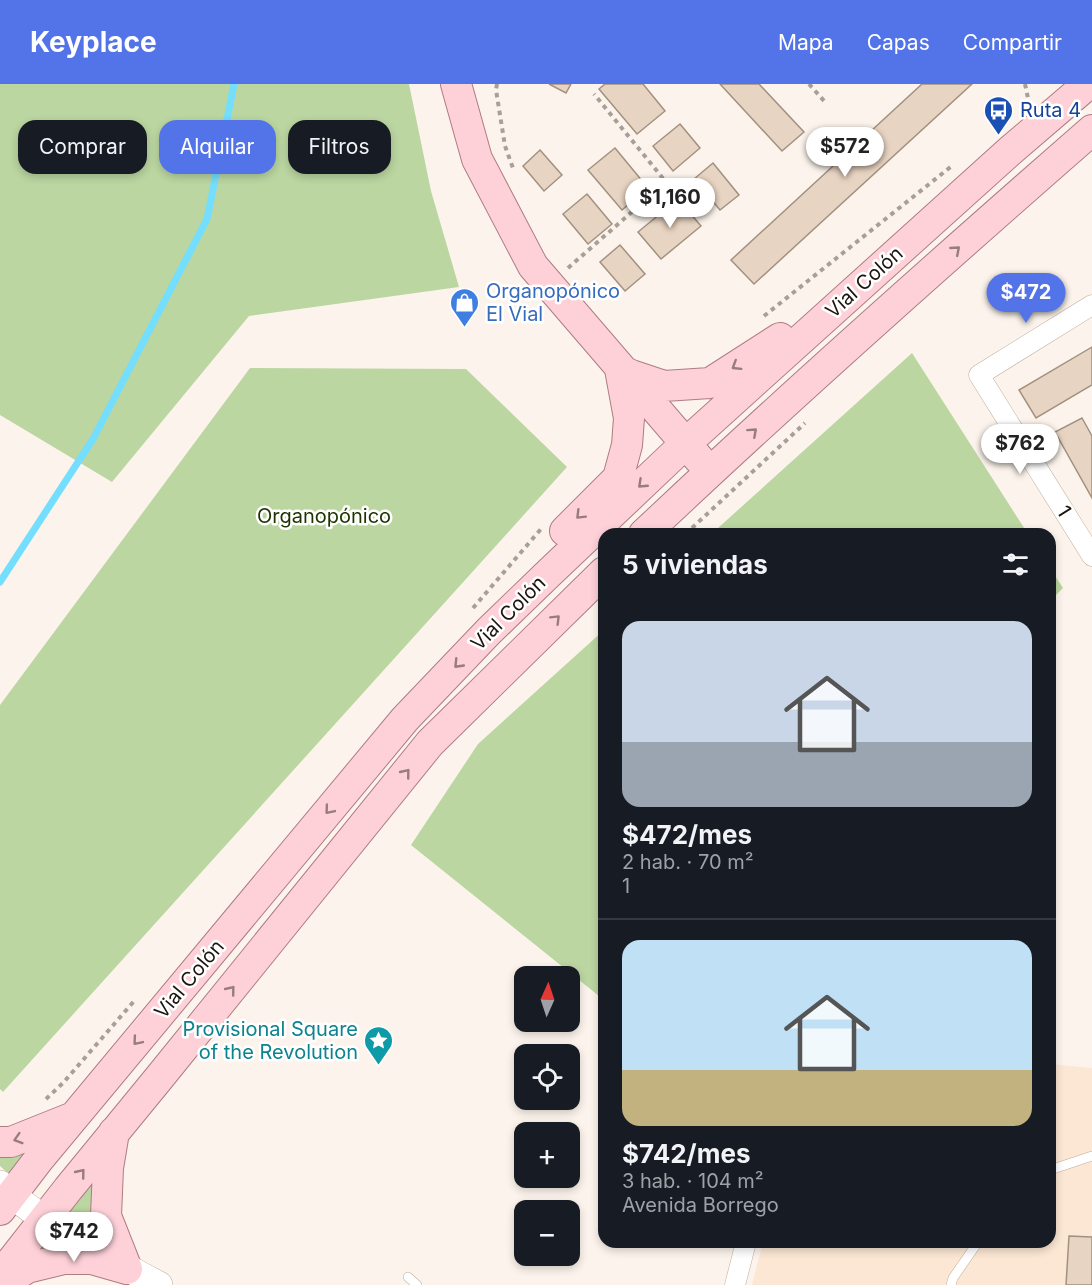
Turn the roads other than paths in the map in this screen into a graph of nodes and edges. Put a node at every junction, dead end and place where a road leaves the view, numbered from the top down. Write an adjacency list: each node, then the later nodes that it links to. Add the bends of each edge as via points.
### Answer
1 (1088, 84): 4 (main road, Vial Colón)
2 (457, 85): 6 (main road, via 477,159 533,266)
3 (1092, 130): 8 (main road, Vial Colón, one-way to 3)
4 (919, 233): 6 (main road, one-way to 6, via 861,274 807,320 710,383 664,386); 7 (main road, Vial Colón)
5 (1092, 305): 10 (street, 1, via 979,375)
6 (620, 369): 7 (main road); 12 (main road, one-way to 12, via 629,418 627,446 618,478)
7 (685, 444): 8 (main road); 12 (main road, Vial Colón, one-way to 12, via 548,574)
8 (710, 471): 9 (main road, Vial Colón)
9 (650, 528)
10 (1092, 556)
11 (598, 578): 14 (main road, Vial Colón, one-way to 11, via 430,743)
12 (479, 622): 13 (main road, Vial Colón, one-way to 13, via 405,719)
13 (74, 1117): 15 (main road, one-way to 15, via 11,1142); 18 (main road, Vial Colón)
14 (114, 1132): 19 (main road, Vial Colón, one-way to 14); 22 (main road, via 106,1216)
15 (0, 1142)
16 (1092, 1156): 17 (lane)
17 (1056, 1168)
18 (4, 1196): 19 (street)
19 (45, 1219): 22 (street); 23 (main road, Vial Colón)
20 (744, 1248): 28 (street)
21 (974, 1248): 29 (lane)
22 (127, 1269): 25 (main road, via 92,1259 64,1259 27,1268); 26 (street)
23 (0, 1276)
24 (408, 1277): 27 (lane)
25 (1, 1285)
26 (159, 1285)
27 (417, 1285)
28 (735, 1285)
29 (951, 1285)

